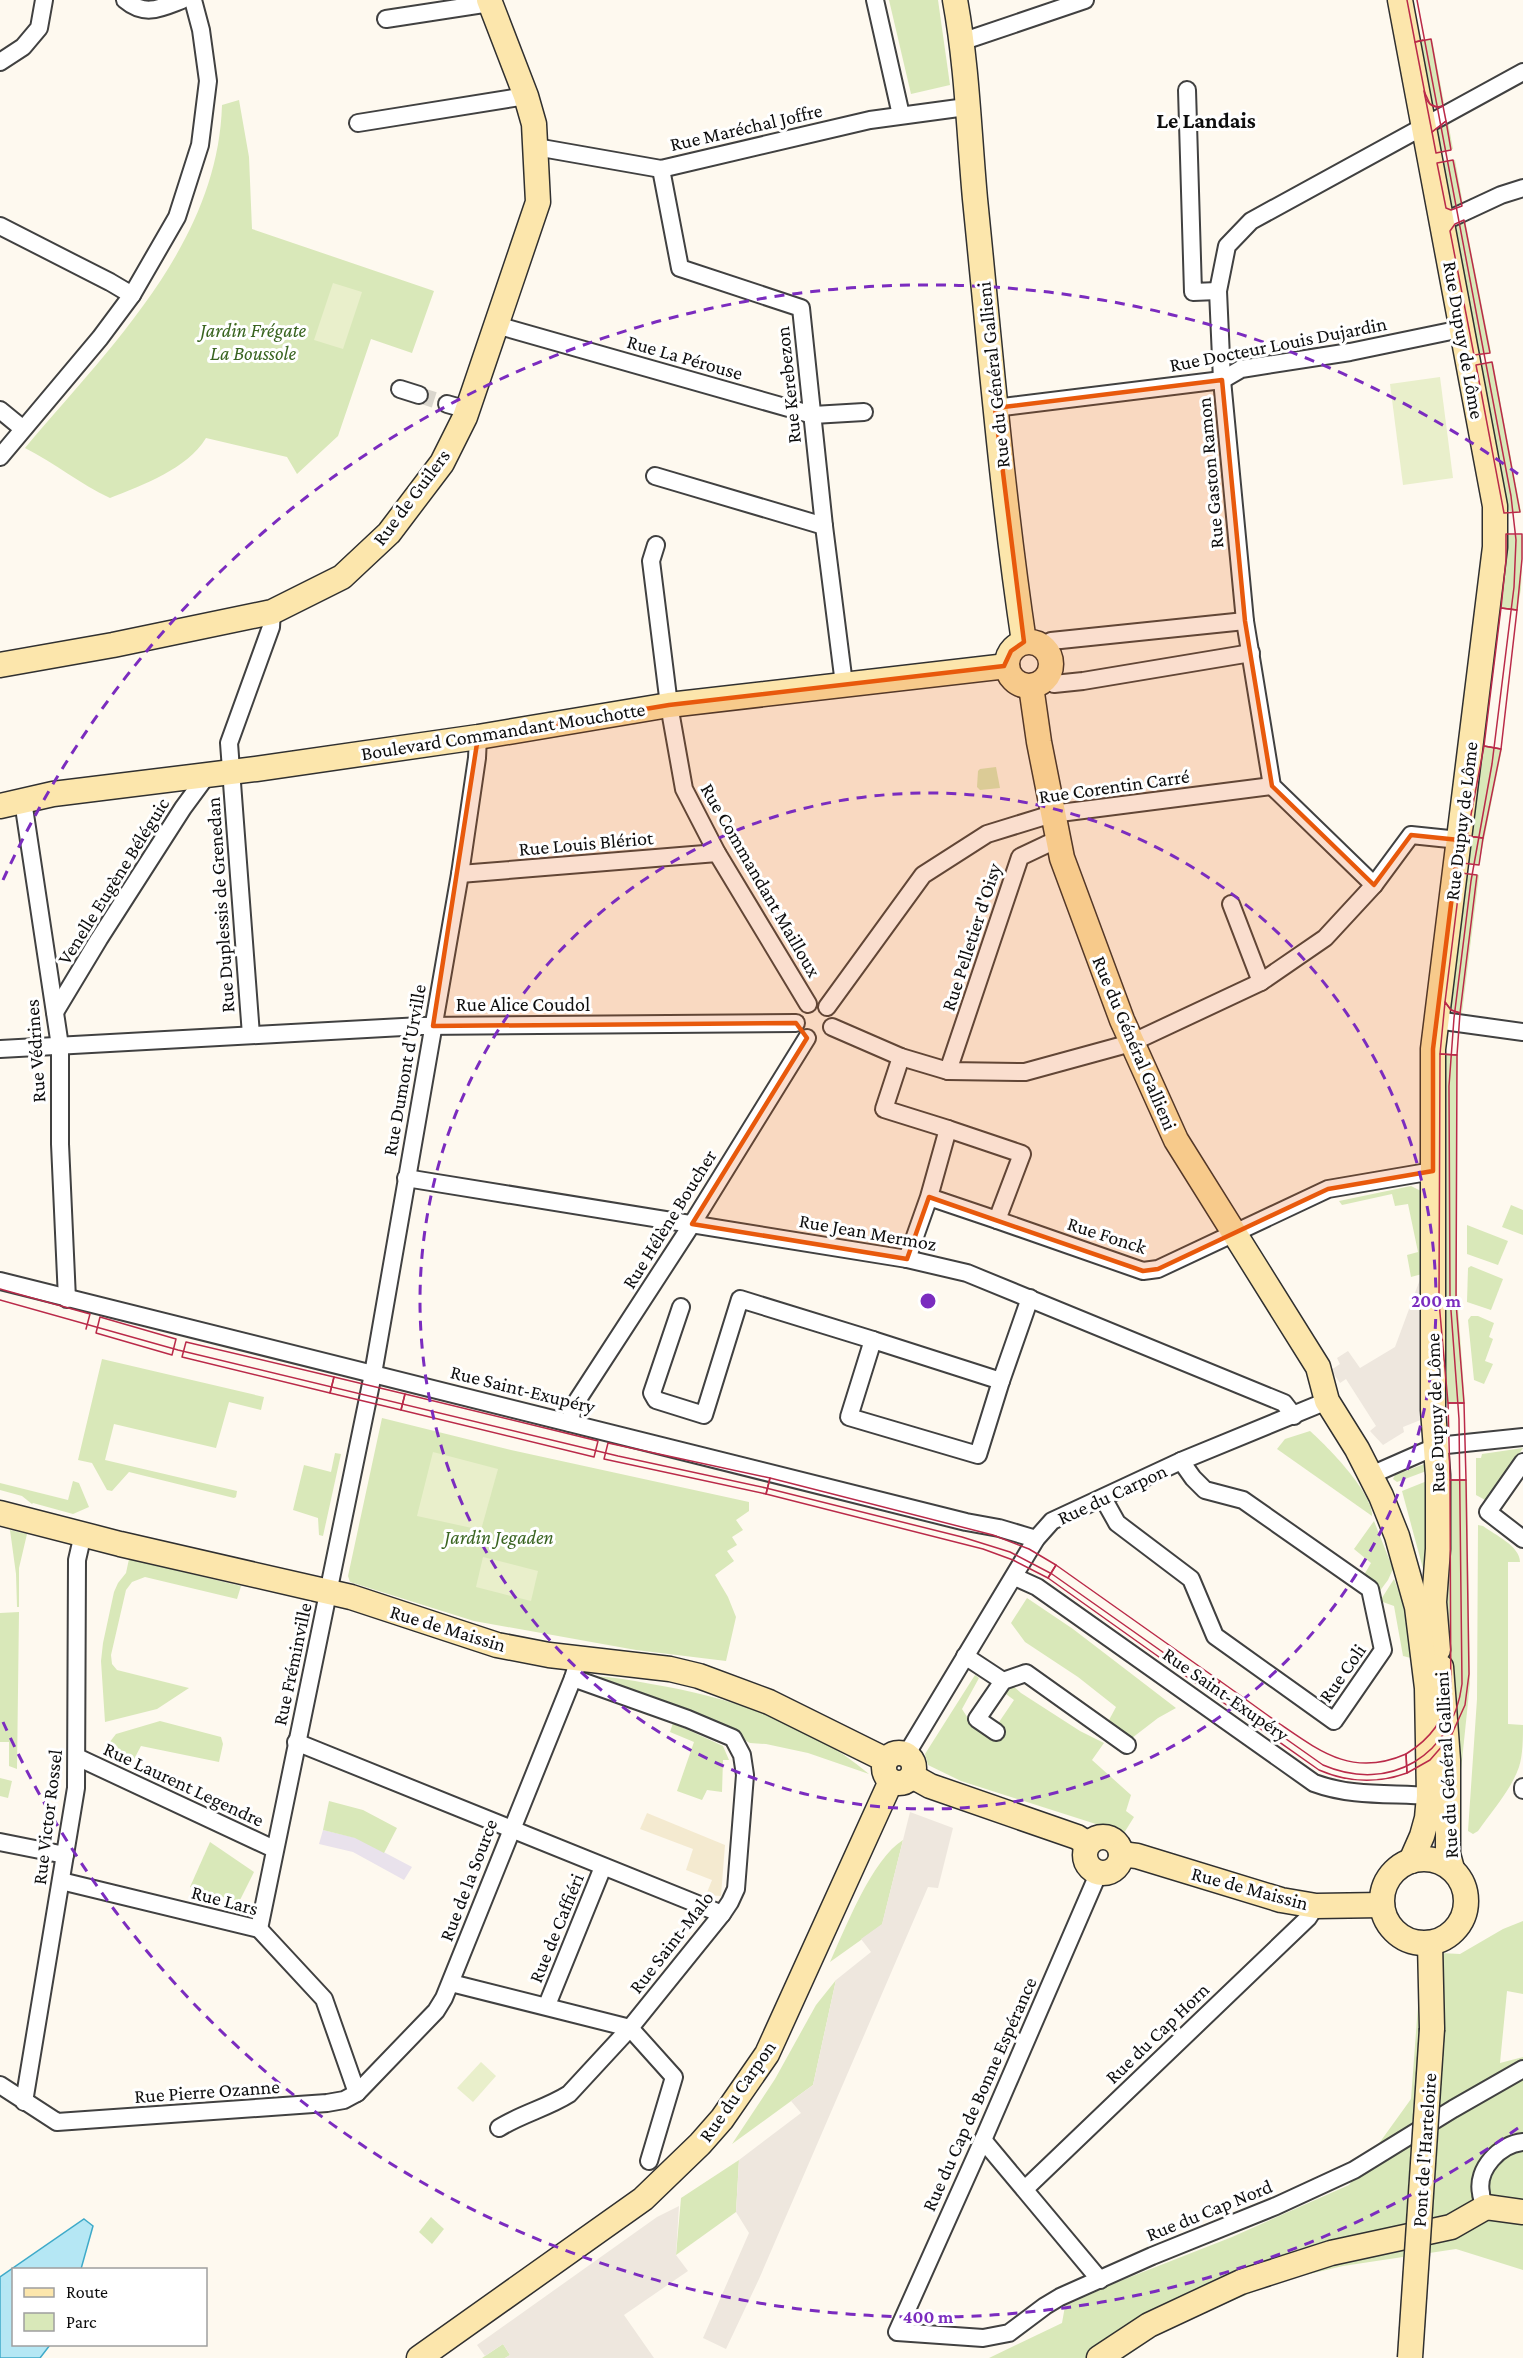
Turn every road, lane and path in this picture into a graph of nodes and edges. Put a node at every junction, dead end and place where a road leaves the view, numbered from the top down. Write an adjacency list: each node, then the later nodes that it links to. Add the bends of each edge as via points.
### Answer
1 (44, 0): 12 (street, via 39,28 23,47)
2 (125, 0): 3 (street, via 133,7 153,10)
3 (182, 0)
4 (193, 0): 26 (street, via 208,81 200,145 177,217)
5 (875, 0): 17 (street)
6 (955, 0): 11 (main road, Rue du Général Gallieni)
7 (1085, 0): 11 (street)
8 (1400, 0): 19 (main road, Rue Dupuy de Lôme)
9 (489, 1): 10 (street); 15 (main road, Rue de Guilers)
10 (386, 19)
11 (961, 42): 16 (main road, Rue du Général Gallieni)
12 (0, 62)
13 (1523, 72): 19 (street, Rue Gaston Ramon)
14 (1187, 90): 25 (street, via 1193,292)
15 (526, 96): 18 (street); 20 (main road, Rue de Guilers)
16 (966, 107): 17 (street, Rue Maréchal Joffre); 32 (main road, Rue du Général Gallieni)
17 (901, 115): 21 (street, Rue Maréchal Joffre)
18 (358, 123)
19 (1424, 125): 23 (main road, Rue Dupuy de Lôme); 25 (street, Rue Gaston Ramon, via 1251,221 1227,246)
20 (536, 147): 21 (street, Rue Maréchal Joffre); 27 (main road, Rue de Guilers, via 538,202)
21 (662, 169): 35 (street, Rue Kerebezon, via 680,268 801,308)
22 (1523, 188): 23 (street)
23 (1443, 222): 28 (main road, Rue Dupuy de Lôme)
24 (0, 226): 26 (street)
25 (1218, 291): 29 (street, Rue Gaston Ramon)
26 (132, 295): 36 (street)
27 (496, 325): 35 (street, Rue La Pérouse); 41 (main road, Rue de Guilers, via 457,407 442,463 389,533 342,577)
28 (1461, 329): 29 (street, Rue Docteur Louis Dujardin, via 1241,369); 56 (main road, Rue Dupuy de Lôme, via 1495,506 1496,547)
29 (1222, 380): 32 (street, Rue Docteur Louis Dujardin); 42 (street, Rue Gaston Ramon)
30 (400, 389): 31 (street)
31 (419, 395)
32 (995, 408): 43 (main road, Rue du Général Gallieni)
33 (0, 410): 36 (street)
34 (864, 412): 35 (street, Rue La Pérouse)
35 (813, 415): 39 (street, Rue Kerebezon)
36 (22, 428): 37 (street)
37 (0, 457)
38 (655, 476): 39 (street)
39 (824, 526): 48 (street, Rue Kerebezon)
40 (656, 545): 49 (street, Rue Commandant Mailloux, via 651,561)
41 (272, 612): 45 (main road, Rue de Guilers); 51 (street, Rue Duplessis de Grenedan, via 271,627)
42 (1245, 621): 43 (street); 44 (street, Rue Gaston Ramon)
43 (1033, 644): 46 (main road, via 1011,651); 47 (main road, Rue du Général Gallieni, via 1050,658 1050,672)
44 (1251, 653): 47 (street, via 1083,681); 52 (street, Rue Gaston Ramon)
45 (0, 664)
46 (1007, 666): 47 (main road, via 1015,681); 48 (main road, Boulevard Commandant Mouchotte)
47 (1038, 682): 54 (main road, Rue du Général Gallieni, via 1033,706)
48 (844, 684): 49 (main road, Boulevard Commandant Mouchotte)
49 (669, 705): 50 (main road, Boulevard Commandant Mouchotte); 57 (street, Rue Commandant Mailloux, via 684,789)
50 (478, 737): 51 (main road, Boulevard Commandant Mouchotte); 58 (street, Rue Dumont d'Urville)
51 (220, 773): 53 (main road, Boulevard Commandant Mouchotte); 64 (street, Venelle Eugène Béléguic, via 183,808); 70 (street, Rue Duplessis de Grenedan)
52 (1272, 786): 54 (street, Rue Corentin Carré); 59 (street)
53 (11, 803): 64 (street, Rue Védrines)
54 (1052, 814): 55 (main road, Rue du Général Gallieni); 63 (street, Rue Corentin Carré, via 987,834 923,875)
55 (1058, 839): 72 (main road, Rue du Général Gallieni); 76 (street, Rue Pelletier d'Oisy, via 1020,857)
56 (1459, 840): 59 (street, via 1411,835); 65 (main road, Rue Dupuy de Lôme)
57 (717, 853): 58 (street, Rue Louis Blériot); 62 (street, Rue Commandant Mailloux)
58 (459, 874): 67 (street, Rue Dumont d'Urville)
59 (1374, 885): 61 (street, via 1324,938)
60 (1231, 904): 61 (street)
61 (1261, 982): 72 (street)
62 (808, 1004): 63 (street); 66 (street, via 799,1011)
63 (827, 1007): 68 (street, via 832,1013)
64 (55, 1012): 73 (street, Rue Védrines)
65 (1436, 1020): 69 (street); 78 (main road, Rue Dupuy de Lôme)
66 (796, 1023): 67 (street, Rue Alice Coudol); 71 (street)
67 (434, 1026): 70 (street, Rue Alice Coudol); 79 (street, Rue Dumont d'Urville)
68 (832, 1028): 71 (street, via 827,1036 817,1040); 75 (street)
69 (1523, 1032)
70 (251, 1035): 73 (street, Rue Alice Coudol)
71 (807, 1038): 82 (street, Rue Hélène Boucher)
72 (1131, 1043): 76 (street, via 1025,1072); 83 (main road, Rue du Général Gallieni, via 1176,1140)
73 (60, 1046): 74 (street, Rue Alice Coudol); 87 (street, Rue Védrines)
74 (0, 1049)
75 (901, 1057): 76 (street); 77 (street, via 884,1109)
76 (948, 1071)
77 (948, 1129): 80 (street); 81 (street, via 1022,1154)
78 (1433, 1171): 83 (street, Rue Fonck, via 1328,1189); 98 (main road, Rue Dupuy de Lôme, via 1433,1410)
79 (406, 1179): 82 (street, Rue Jean Mermoz); 91 (street, Rue Dumont d'Urville)
80 (928, 1197): 81 (street, Rue Fonck); 84 (street)
81 (997, 1220): 83 (street, Rue Fonck, via 1143,1271 1158,1269)
82 (692, 1224): 84 (street, Rue Jean Mermoz); 96 (street, Rue Hélène Boucher, via 573,1407)
83 (1234, 1231): 90 (main road, Rue du Général Gallieni)
84 (906, 1258): 86 (street, Rue Jean Mermoz, via 967,1273)
85 (0, 1281): 87 (street, Rue Saint-Exupéry)
86 (1029, 1298): 92 (street); 95 (street, Rue Jean Mermoz, via 1284,1403)
87 (67, 1299): 91 (street, Rue Saint-Exupéry)
88 (681, 1307): 89 (street, via 652,1393 656,1400 704,1414 740,1299)
89 (873, 1340): 92 (street); 92 (street, via 849,1417 978,1455)
90 (1318, 1367): 93 (main road, Rue du Général Gallieni); 101 (main road, Rue du Général Gallieni, via 1329,1377 1370,1440)
91 (373, 1374): 94 (street, Rue Dumont d'Urville); 96 (street, Rue Saint-Exupéry)
92 (1001, 1381)
93 (1327, 1401): 95 (street, Rue du Carpon); 101 (main road, Rue du Général Gallieni)
94 (365, 1409): 108 (street, Rue Fréminville)
95 (1294, 1416): 99 (street, Rue du Carpon)
96 (570, 1423): 105 (street, Rue Saint-Exupéry)
97 (1523, 1437): 98 (street)
98 (1437, 1446): 101 (street); 109 (main road, Rue Dupuy de Lôme, via 1434,1602)
99 (1181, 1461): 102 (street, Rue du Carpon); 102 (street, Rue Coli, via 1205,1490 1243,1500 1370,1589 1383,1650 1334,1721 1215,1636 1191,1579 1117,1524)
100 (1523, 1462): 106 (street, via 1488,1512)
101 (1377, 1471): 109 (main road, Rue du Général Gallieni, via 1407,1522); 118 (main road, Rue du Général Gallieni, via 1417,1607 1427,1688)
102 (1103, 1498): 105 (street, Rue du Carpon, via 1052,1521)
103 (0, 1513): 104 (main road, Rue de Maissin)
104 (82, 1534): 108 (main road, Rue de Maissin); 116 (street, Rue Victor Rossel, via 77,1560)
105 (1036, 1539): 107 (street, Rue du Carpon)
106 (1523, 1539)
107 (1015, 1577): 110 (street, Rue du Carpon); 118 (street, Rue Saint-Exupéry, via 1037,1587 1314,1783 1353,1793)
108 (329, 1592): 111 (main road, Rue de Maissin, via 497,1645 549,1655); 114 (street, Rue Fréminville)
109 (1438, 1650): 127 (main road, Rue du Général Gallieni, via 1445,1705 1448,1854)
110 (965, 1656): 112 (street); 117 (street, Rue du Carpon)
111 (576, 1668): 117 (main road, Rue de Maissin, via 670,1669 726,1685 769,1702); 119 (street, Rue de la Source); 132 (street, Rue Saint-Malo, via 733,1738 745,1775 735,1888)
112 (1003, 1681): 113 (street, via 977,1719); 115 (street, via 1026,1673)
113 (996, 1732)
114 (296, 1742): 119 (street); 122 (street, Rue Fréminville)
115 (1126, 1745)
116 (76, 1757): 122 (street, Rue Laurent Legendre); 124 (street, Rue Victor Rossel, via 76,1788)
117 (899, 1768): 121 (main road, Rue de Maissin, via 930,1786); 151 (main road, Rue du Carpon, via 767,2054 722,2119 643,2199)
118 (1429, 1796): 125 (main road, Rue du Général Gallieni, via 1422,1836)
119 (511, 1829): 126 (street); 135 (street, Rue de la Source)
120 (0, 1842): 124 (street)
121 (1088, 1844): 123 (main road, via 1097,1837 1109,1838); 128 (main road, via 1086,1861)
122 (274, 1849): 133 (street, Rue Fréminville)
123 (1121, 1854): 128 (main road, via 1115,1867); 131 (main road, Rue de Maissin, via 1281,1900)
124 (65, 1855): 129 (street, Rue Victor Rossel)
125 (1411, 1861): 127 (main road, via 1432,1859); 130 (main road, via 1398,1867 1389,1878)
126 (603, 1867): 132 (street); 136 (street, Rue de Caffiéri)
127 (1452, 1869): 134 (main road, via 1461,1880 1466,1906 1454,1931)
128 (1099, 1872): 143 (street, Rue du Cap de Bonne Espérance)
129 (62, 1881): 133 (street, Rue Lars); 141 (street, Rue Victor Rossel)
130 (1382, 1905): 131 (main road, Rue de Maissin); 134 (main road, via 1384,1916 1398,1935)
131 (1316, 1906): 146 (street, Rue du Cap Horn, via 1308,1918)
132 (722, 1914): 137 (street, Rue Saint-Malo)
133 (259, 1929): 140 (street, Rue Lars, via 324,1999)
134 (1430, 1943): 153 (main road, Pont de l'Harteloire, bridge, via 1432,2029)
135 (451, 1983): 136 (street); 140 (street, Rue de la Source, via 436,2011)
136 (547, 2005): 137 (street)
137 (630, 2028): 142 (street, Rue Saint-Malo, via 569,2094); 145 (street, via 674,2077)
138 (1523, 2069): 149 (street, Rue du Cap Nord, via 1354,2170)
139 (0, 2085): 141 (street)
140 (357, 2093): 141 (street, Rue Pierre Ozanne, via 327,2103 57,2122)
141 (24, 2102)
142 (499, 2128)
143 (983, 2140): 146 (street); 150 (street, Rue du Cap de Bonne Espérance)
144 (1523, 2142): 147 (street, via 1501,2149 1486,2165 1480,2192)
145 (649, 2161)
146 (1025, 2189): 149 (street)
147 (1486, 2207): 148 (main road); 152 (main road, via 1451,2227 1331,2253 1241,2282 1149,2325)
148 (1523, 2212)
149 (1100, 2280): 150 (street, Rue du Cap Nord, via 1045,2306 1009,2333 983,2338)
150 (897, 2332)
151 (418, 2358)
152 (1099, 2358)
153 (1410, 2358)

